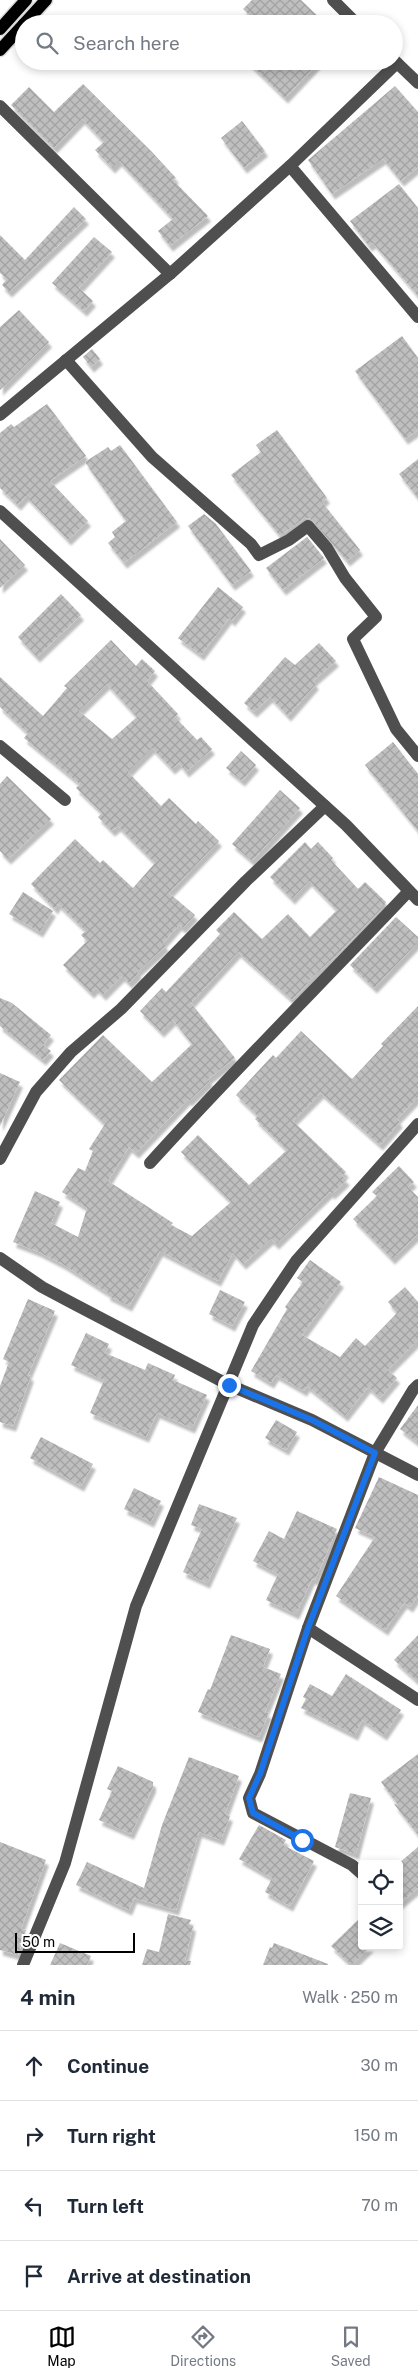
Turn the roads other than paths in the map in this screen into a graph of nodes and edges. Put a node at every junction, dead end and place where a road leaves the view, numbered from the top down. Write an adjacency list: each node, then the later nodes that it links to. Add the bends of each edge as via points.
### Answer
1 (26, 0): 6 (main road)
2 (46, 0): 4 (main road)
3 (333, 0): 5 (street)
4 (32, 15)
5 (349, 15)
6 (0, 29)
7 (15, 34): 8 (main road)
8 (0, 50)
9 (403, 68): 11 (street)
10 (387, 70): 13 (street)
11 (418, 83)
12 (0, 106): 14 (street)
13 (290, 166): 14 (street); 15 (street)
14 (170, 274): 16 (street)
15 (418, 317)
16 (66, 360): 17 (street); 20 (street, via 152,457 251,544 259,555 308,526 376,618 353,639 396,729)
17 (0, 415)
18 (0, 511): 22 (street)
19 (0, 746): 21 (street)
20 (418, 756)
21 (65, 800)
22 (325, 806): 23 (street); 25 (street, via 239,888 121,1009 71,1052 36,1092)
23 (414, 895): 26 (street, via 220,1085)
24 (418, 1124): 28 (street, via 296,1261 253,1325)
25 (0, 1159)
26 (150, 1163)
27 (0, 1258): 28 (street, via 42,1287)
28 (229, 1385): 30 (street, via 312,1420); 35 (street, via 136,1606 65,1863)
29 (418, 1385): 30 (street)
30 (375, 1453): 31 (street); 32 (street)
31 (418, 1475)
32 (308, 1628): 33 (street); 34 (street, via 260,1774 249,1798 253,1813)
33 (418, 1700)
34 (358, 1870)
35 (23, 1965)

